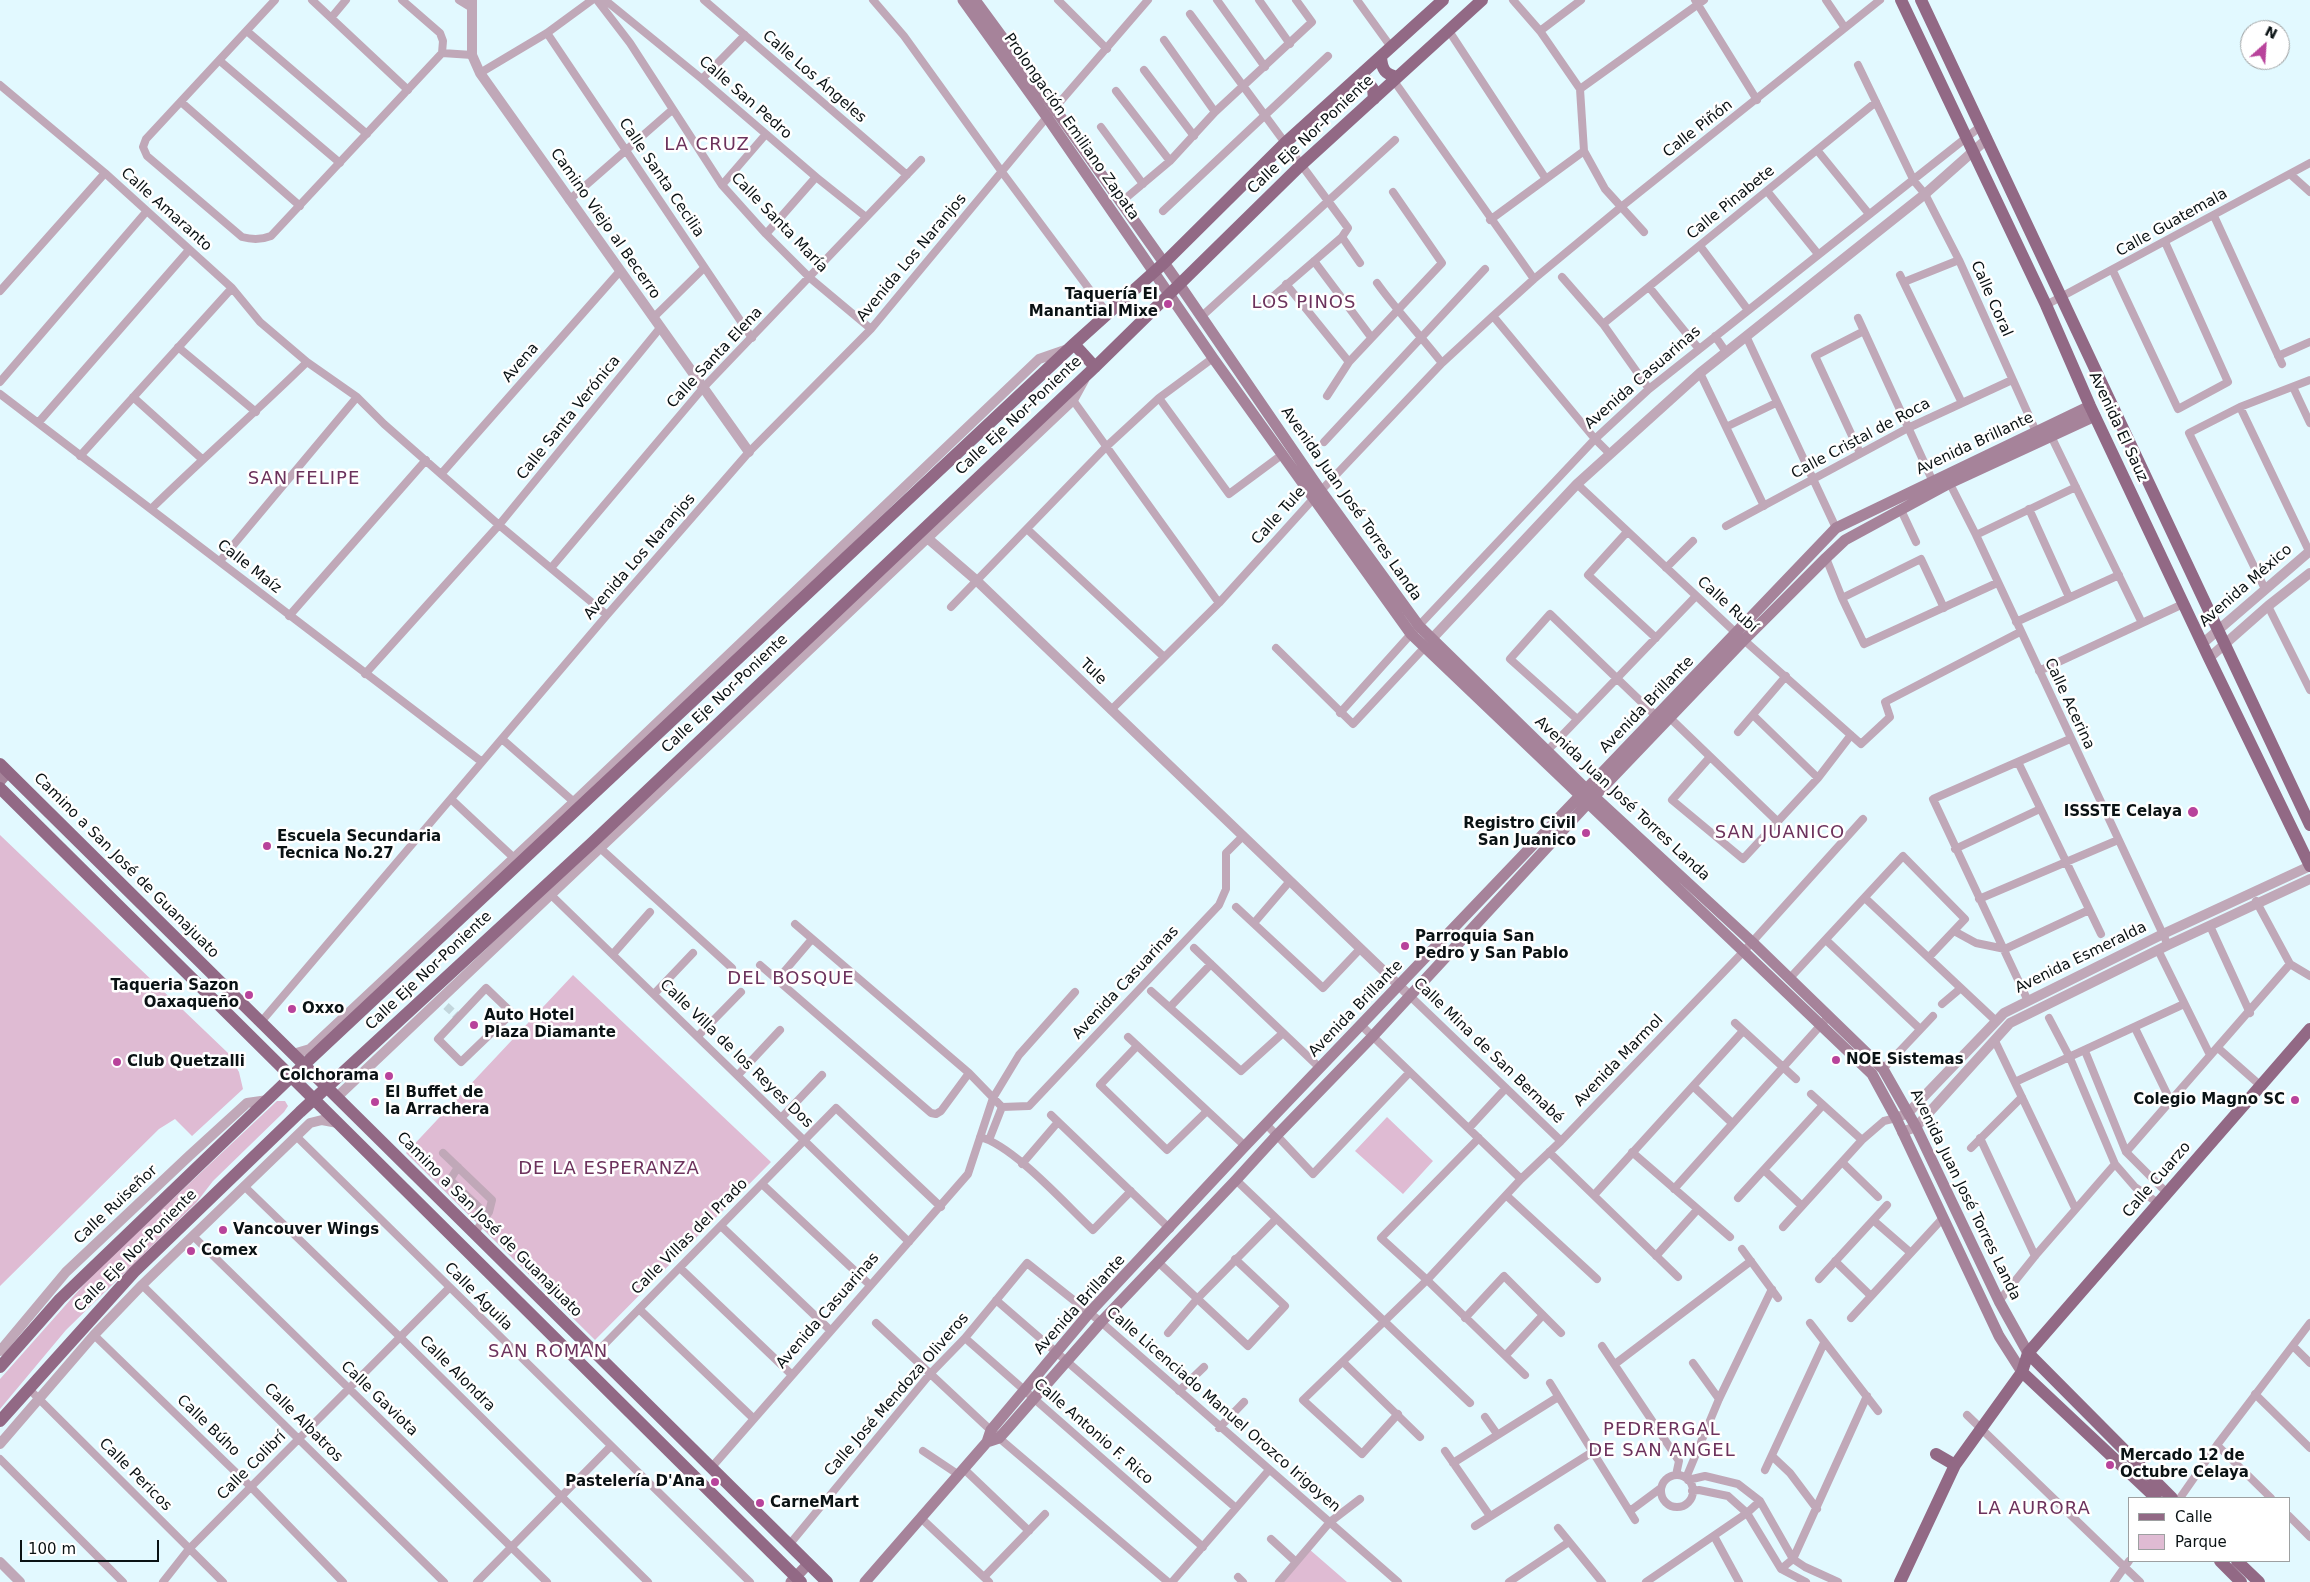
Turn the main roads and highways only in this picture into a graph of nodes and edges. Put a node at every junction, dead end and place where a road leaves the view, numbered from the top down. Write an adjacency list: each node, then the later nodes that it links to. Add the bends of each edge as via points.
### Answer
1 (963, 0): 11 (main road, Prolongación Emiliano Zapata)
2 (975, 0): 11 (main road, Prolongación Emiliano Zapata)
3 (1443, 0): 7 (main road, Calle Eje Nor-Poniente)
4 (1482, 0): 9 (main road, Calle Eje Nor-Poniente)
5 (1901, 0): 18 (main road, Avenida El Sauz, via 2046,305)
6 (1921, 0): 27 (main road, Avenida El Sauz)
7 (1381, 57): 8 (main road, Calle Eje Nor-Poniente); 9 (main road, via 1386,74)
8 (1357, 78): 10 (main road, via 1367,80 1373,89); 12 (main road, Calle Eje Nor-Poniente, via 1285,143)
9 (1396, 79): 10 (main road, Calle Eje Nor-Poniente)
10 (1374, 99): 14 (main road, Calle Eje Nor-Poniente)
11 (1051, 113): 12 (main road, Avenida Juan José Torres Landa); 13 (main road, Prolongación Emiliano Zapata)
12 (1164, 263): 13 (main road, Calle Eje Nor-Poniente); 14 (main road, Avenida Juan José Torres Landa)
13 (1154, 272): 15 (main road, Avenida Juan José Torres Landa); 16 (main road, Calle Eje Nor-Poniente)
14 (1179, 284): 15 (main road, Calle Eje Nor-Poniente); 21 (main road, Avenida Juan José Torres Landa)
15 (1169, 295): 17 (main road, Calle Eje Nor-Poniente); 21 (main road, Avenida Juan José Torres Landa, via 1283,454)
16 (1071, 347): 17 (main road); 32 (main road, Calle Eje Nor-Poniente)
17 (1091, 370): 34 (main road, Calle Eje Nor-Poniente, via 1070,396 924,536 547,891)
18 (2092, 411): 19 (main road, Avenida Brillante); 19 (main road, Avenida Brillante, via 2051,436); 28 (main road, Avenida El Sauz)
19 (2038, 437): 20 (main road, Avenida Brillante)
20 (1935, 485): 23 (main road, Avenida Brillante, via 1901,510 1845,540); 23 (main road, Avenida Brillante, via 1836,528)
21 (1318, 494): 22 (main road, Avenida Juan José Torres Landa)
22 (1415, 630): 26 (main road, Avenida Juan José Torres Landa, via 1432,638 1547,751); 26 (main road, Avenida Juan José Torres Landa, via 1424,648)
23 (1740, 636): 26 (main road, Avenida Brillante, via 1657,716); 26 (main road, Avenida Brillante, via 1670,718)
24 (3, 772): 32 (main road, Camino a San José de Guanajuato)
25 (0, 788): 33 (main road)
26 (1587, 796): 29 (main road, Avenida Juan José Torres Landa); 40 (main road, Avenida Brillante, via 1372,1037 1101,1322 1035,1398); 40 (main road, Avenida Brillante, via 1266,1124 1090,1312 1023,1389)
27 (2310, 825)
28 (2310, 866)
29 (1748, 947): 30 (main road, Avenida Juan José Torres Landa); 30 (main road, Avenida Juan José Torres Landa, via 1788,979)
30 (1824, 1021): 36 (main road, Avenida Juan José Torres Landa, via 1883,1069 1916,1127 1999,1301); 38 (main road, Avenida Juan José Torres Landa, via 1872,1074 2000,1336)
31 (2310, 1029): 36 (main road, Calle Cuarzo)
32 (304, 1065): 33 (main road, Calle Eje Nor-Poniente); 34 (main road, Camino a San José de Guanajuato)
33 (291, 1077): 35 (main road); 37 (main road, Calle Eje Nor-Poniente)
34 (327, 1088): 35 (main road, Calle Eje Nor-Poniente); 47 (main road, Camino a San José de Guanajuato)
35 (314, 1100): 39 (main road, Calle Eje Nor-Poniente, via 134,1272); 48 (main road)
36 (2028, 1353): 38 (main road); 44 (main road, Avenida Juan José Torres Landa)
37 (2, 1357)
38 (2022, 1372): 42 (main road); 43 (main road, Avenida Juan José Torres Landa)
39 (0, 1421)
40 (995, 1434): 50 (main road, Avenida Brillante)
41 (1936, 1454): 42 (main road)
42 (1955, 1465): 51 (main road)
43 (2155, 1497)
44 (2171, 1497)
45 (2221, 1562): 52 (main road)
46 (2238, 1562): 53 (main road)
47 (808, 1564): 48 (main road); 49 (main road, Camino a San José de Guanajuato)
48 (796, 1580)
49 (819, 1580)
50 (865, 1582)
51 (1900, 1582)
52 (2241, 1582)
53 (2259, 1582)

